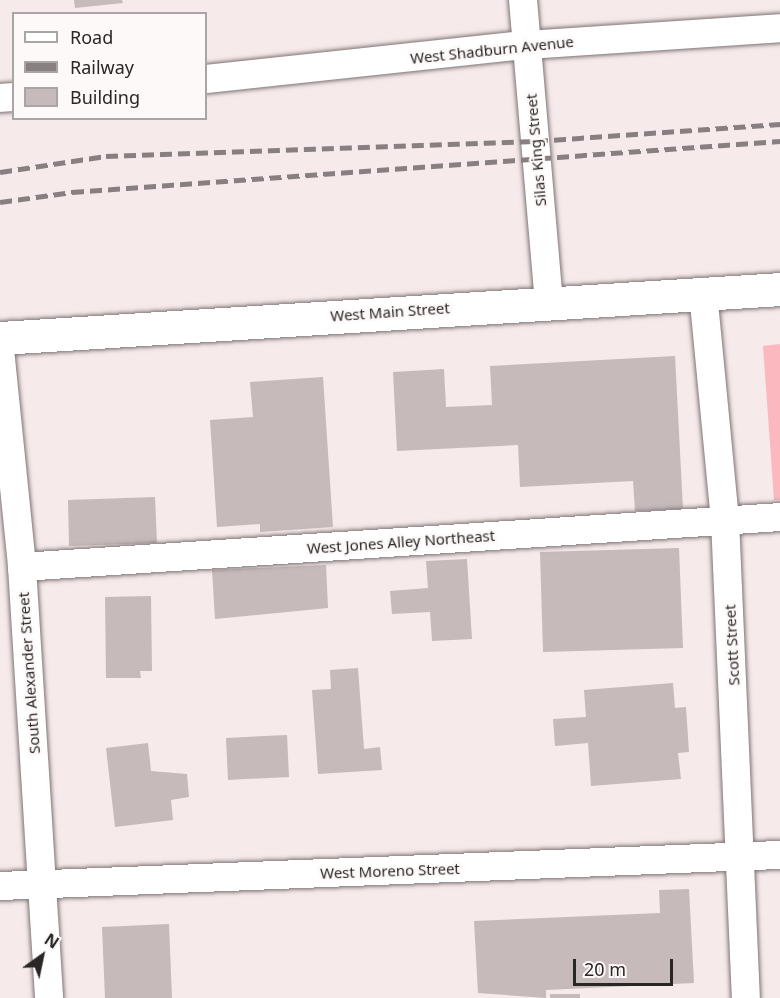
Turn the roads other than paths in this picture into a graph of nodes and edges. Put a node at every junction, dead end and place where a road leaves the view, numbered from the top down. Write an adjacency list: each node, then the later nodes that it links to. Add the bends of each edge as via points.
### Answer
1 (523, 0): 3 (street, Silas King Street)
2 (780, 28): 3 (street, West Shadburn Avenue)
3 (526, 45): 4 (street, West Shadburn Avenue); 7 (street, Silas King Street)
4 (207, 79)
5 (780, 289): 6 (street, West Main Street)
6 (703, 292): 7 (street, West Main Street); 11 (street, Scott Street)
7 (549, 301): 8 (street, West Main Street)
8 (0, 338)
9 (0, 349): 12 (street, South Alexander Street)
10 (780, 517): 11 (street, West Jones Alley Northeast)
11 (725, 520): 12 (street, West Jones Alley Northeast); 14 (street, Scott Street)
12 (22, 567): 15 (street, South Alexander Street)
13 (780, 855): 14 (street, West Moreno Street)
14 (744, 860): 15 (street, West Moreno Street); 18 (street, Scott Street)
15 (42, 883): 16 (street, West Moreno Street); 17 (street, South Alexander Street)
16 (0, 886)
17 (49, 998)
18 (746, 998)

